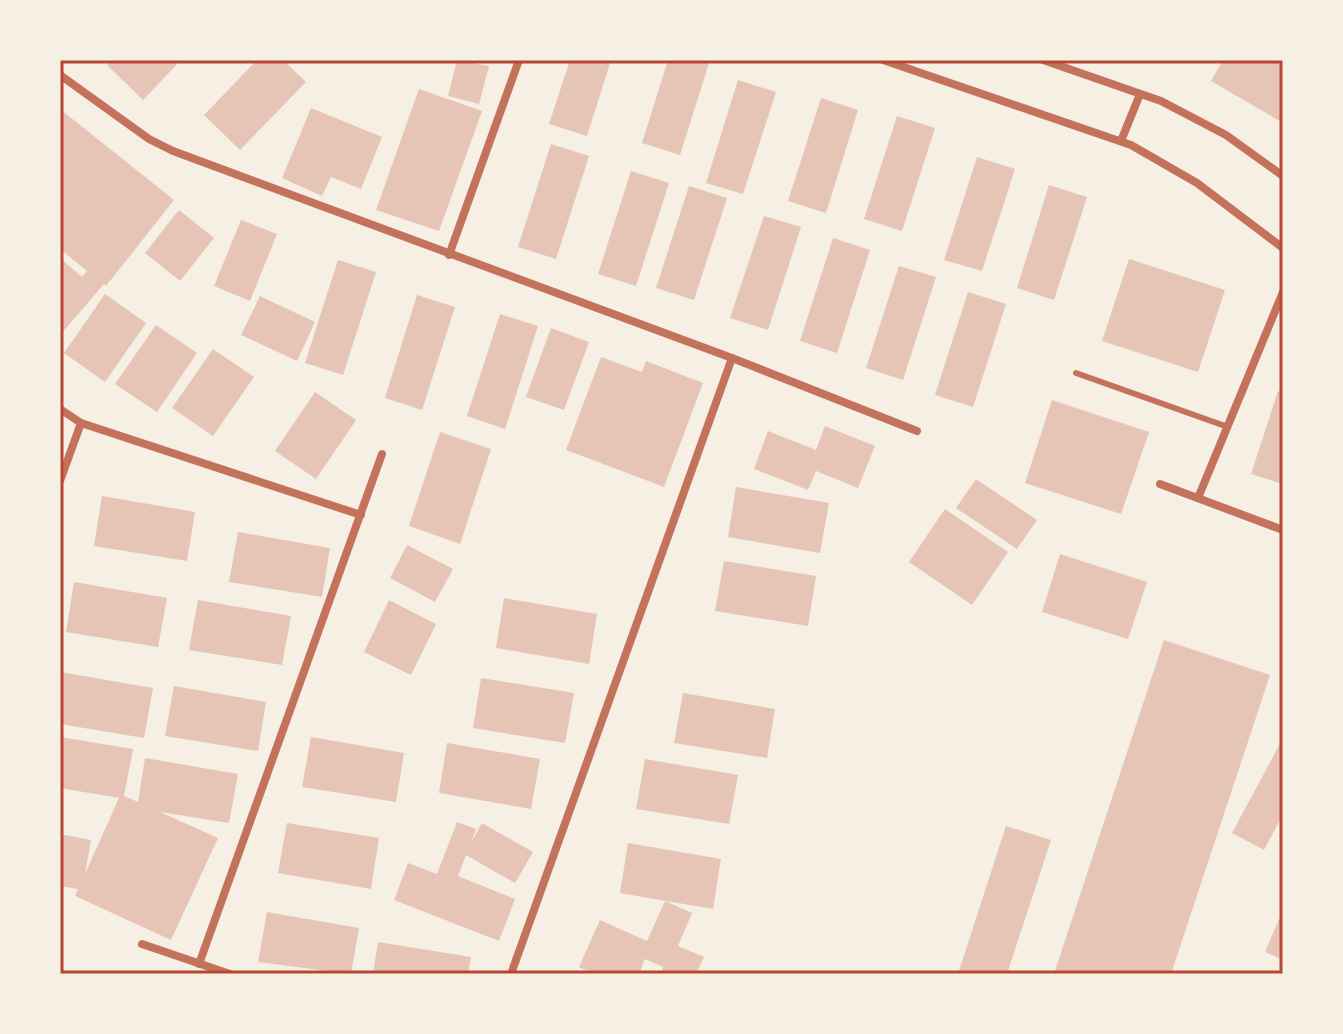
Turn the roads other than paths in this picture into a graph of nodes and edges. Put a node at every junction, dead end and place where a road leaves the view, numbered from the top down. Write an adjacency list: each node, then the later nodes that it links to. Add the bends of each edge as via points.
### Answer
1 (519, 60): 9 (street)
2 (883, 60): 6 (street)
3 (1043, 60): 5 (street)
4 (60, 75): 9 (street, via 173,151)
5 (1140, 94): 6 (street); 7 (street, via 1226,135)
6 (1121, 141): 8 (street, via 1197,183)
7 (1282, 172)
8 (1283, 248)
9 (449, 255): 11 (street)
10 (1283, 292): 15 (street)
11 (732, 358): 16 (street); 26 (street)
12 (1076, 373): 15 (lane)
13 (60, 409): 14 (street)
14 (81, 423): 18 (street); 21 (street)
15 (1228, 427): 20 (street)
16 (917, 431)
17 (382, 454): 21 (street)
18 (60, 481)
19 (1160, 484): 20 (street)
20 (1198, 498): 22 (street)
21 (361, 515): 24 (street)
22 (1283, 530)
23 (142, 944): 24 (street)
24 (199, 964): 25 (street)
25 (230, 974)
26 (511, 974)

